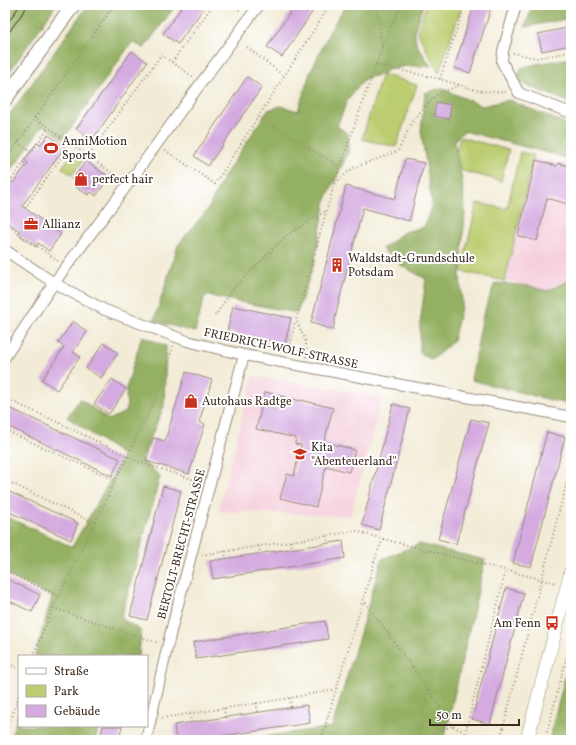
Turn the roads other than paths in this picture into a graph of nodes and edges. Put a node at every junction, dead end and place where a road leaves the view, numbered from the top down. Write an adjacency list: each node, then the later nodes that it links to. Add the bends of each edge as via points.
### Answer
1 (73, 5): 4 (main road)
2 (259, 5): 7 (street)
3 (516, 5): 5 (street, via 502,62 520,93)
4 (5, 100)
5 (571, 113)
6 (5, 250): 7 (street, FRIEDRICH-WOLF-STRASSE)
7 (54, 283): 8 (street, FRIEDRICH-WOLF-STRASSE, via 105,310 176,337); 9 (street)
8 (244, 355): 10 (street, FRIEDRICH-WOLF-STRASSE); 12 (street, BERTOLT-BRECHT-STRASSE)
9 (5, 356)
10 (571, 417)
11 (571, 571): 13 (street)
12 (146, 740)
13 (527, 740)

